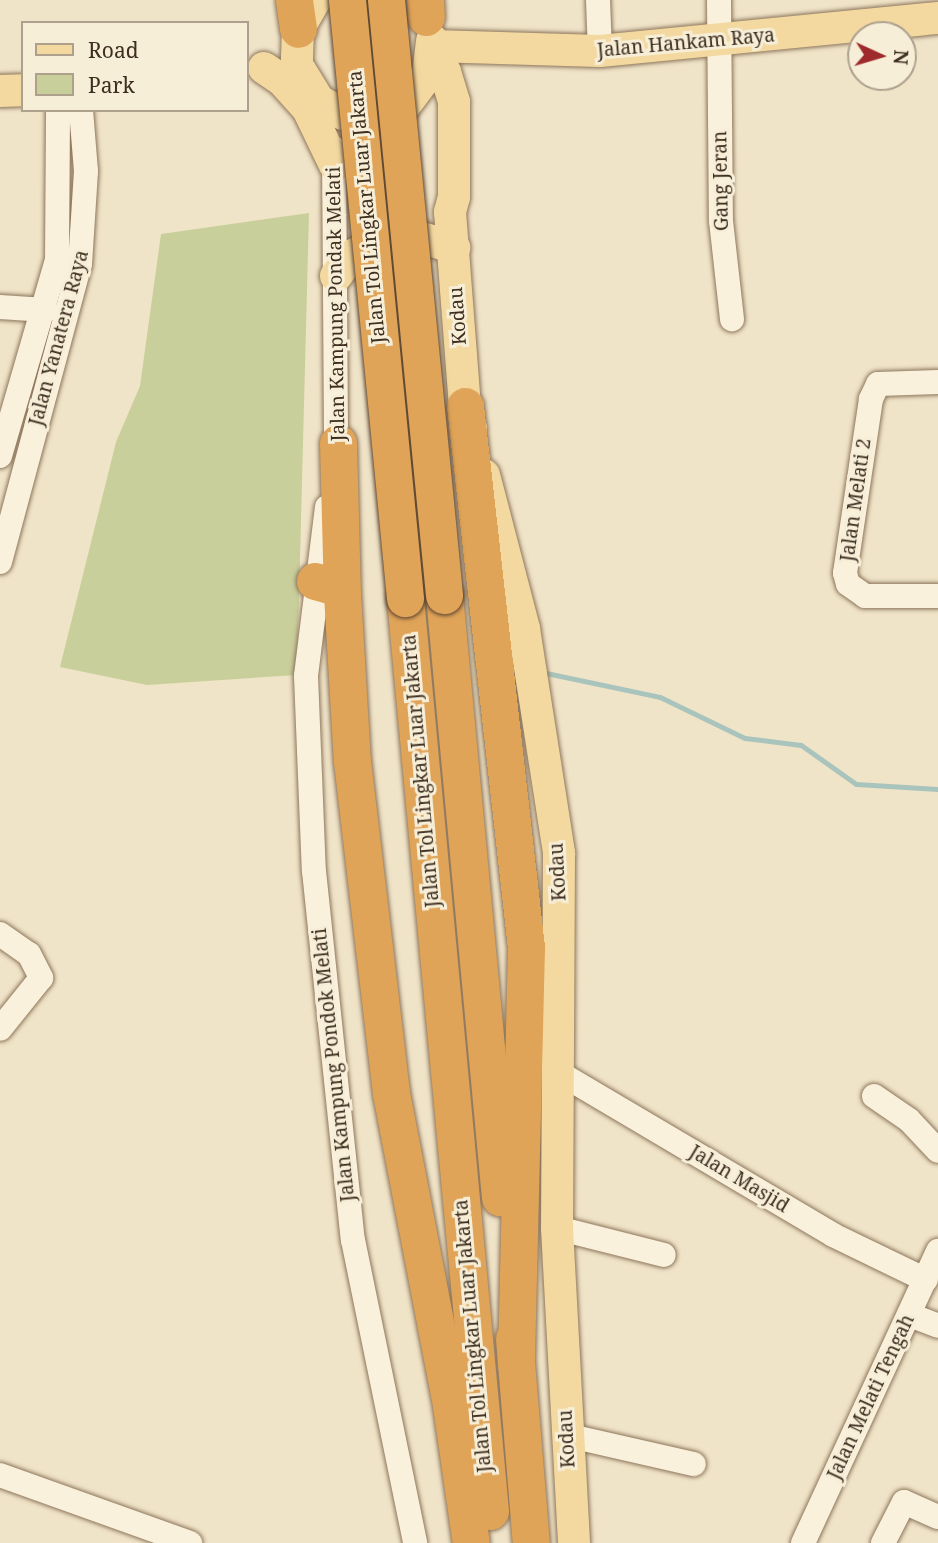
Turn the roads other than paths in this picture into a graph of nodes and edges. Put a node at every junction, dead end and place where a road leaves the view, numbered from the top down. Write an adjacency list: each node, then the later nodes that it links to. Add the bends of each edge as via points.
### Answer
1 (347, 0): 54 (highway, Jalan Tol Lingkar Luar Jakarta, bridge)
2 (386, 0): 46 (highway, Jalan Tol Lingkar Luar Jakarta, bridge)
3 (598, 0): 10 (street)
4 (713, 0): 9 (street)
5 (719, 0): 9 (street)
6 (938, 18): 9 (main road, Jalan Hankam Raya)
7 (426, 25): 10 (main road, Jalan Hankam Raya); 13 (main road); 19 (main road, Kodau, via 451,85)
8 (300, 29): 11 (main road); 15 (main road, via 309,90)
9 (716, 43): 10 (main road, Jalan Hankam Raya); 26 (street, Gang Jeran, via 721,221)
10 (600, 51)
11 (252, 65): 18 (main road, via 282,80 307,109)
12 (21, 90): 14 (main road)
13 (419, 90): 15 (main road, via 405,104 381,115 356,117); 19 (main road, Kodau, via 437,106)
14 (0, 91)
15 (331, 109): 18 (street, Jalan Kampung Pondak Melati)
16 (58, 112): 20 (street, Jalan Yanatera Raya)
17 (81, 112): 21 (street, Jalan Yanatera Raya)
18 (335, 173): 23 (street, Jalan Kampung Pondak Melati)
19 (448, 179): 22 (main road, Kodau)
20 (60, 196): 21 (street); 25 (street, Jalan Yanatera Raya, via 57,260)
21 (86, 198): 29 (street, Jalan Yanatera Raya, via 80,264)
22 (454, 248): 23 (main road, via 419,237 383,240 351,256); 28 (main road, Kodau)
23 (336, 276): 30 (street, Jalan Kampung Pondak Melati)
24 (0, 307): 25 (street)
25 (46, 310): 31 (street, Jalan Yanatera Raya)
26 (732, 320)
27 (938, 382): 34 (street, Jalan Melati 2, via 878,384 871,399 845,573 848,584 865,596)
28 (465, 406): 37 (main road, Kodau, via 510,567 549,772 561,904); 46 (highway, via 526,947)
29 (32, 441): 31 (street); 32 (street, Jalan Yanatera Raya)
30 (338, 443): 33 (highway)
31 (1, 445)
32 (0, 562)
33 (329, 587): 52 (street, Jalan Kampung Pondok Melati, via 306,676 306,741 335,1096 356,1258); 53 (highway, via 391,1093 451,1405)
34 (938, 596)
35 (0, 934): 36 (street, via 29,954 41,978)
36 (0, 1029)
37 (556, 1071): 40 (main road, Kodau); 43 (street, Jalan Masjid, via 833,1235)
38 (874, 1096): 39 (street, via 909,1120)
39 (938, 1151)
40 (557, 1228): 42 (street); 47 (main road, Kodau)
41 (938, 1251): 43 (street, Jalan Melati Tengah)
42 (664, 1255)
43 (926, 1280): 44 (street, Jalan Melati Tengah)
44 (910, 1315): 45 (street); 57 (street, Jalan Melati Tengah)
45 (938, 1326)
46 (516, 1363): 55 (highway, Jalan Tol Lingkar Luar Jakarta)
47 (566, 1435): 48 (street); 56 (main road, Kodau)
48 (694, 1464)
49 (0, 1475): 51 (street)
50 (938, 1517): 58 (street, via 904,1502)
51 (190, 1543)
52 (415, 1543)
53 (471, 1543)
54 (493, 1543)
55 (531, 1543)
56 (573, 1543)
57 (803, 1543)
58 (883, 1543)

